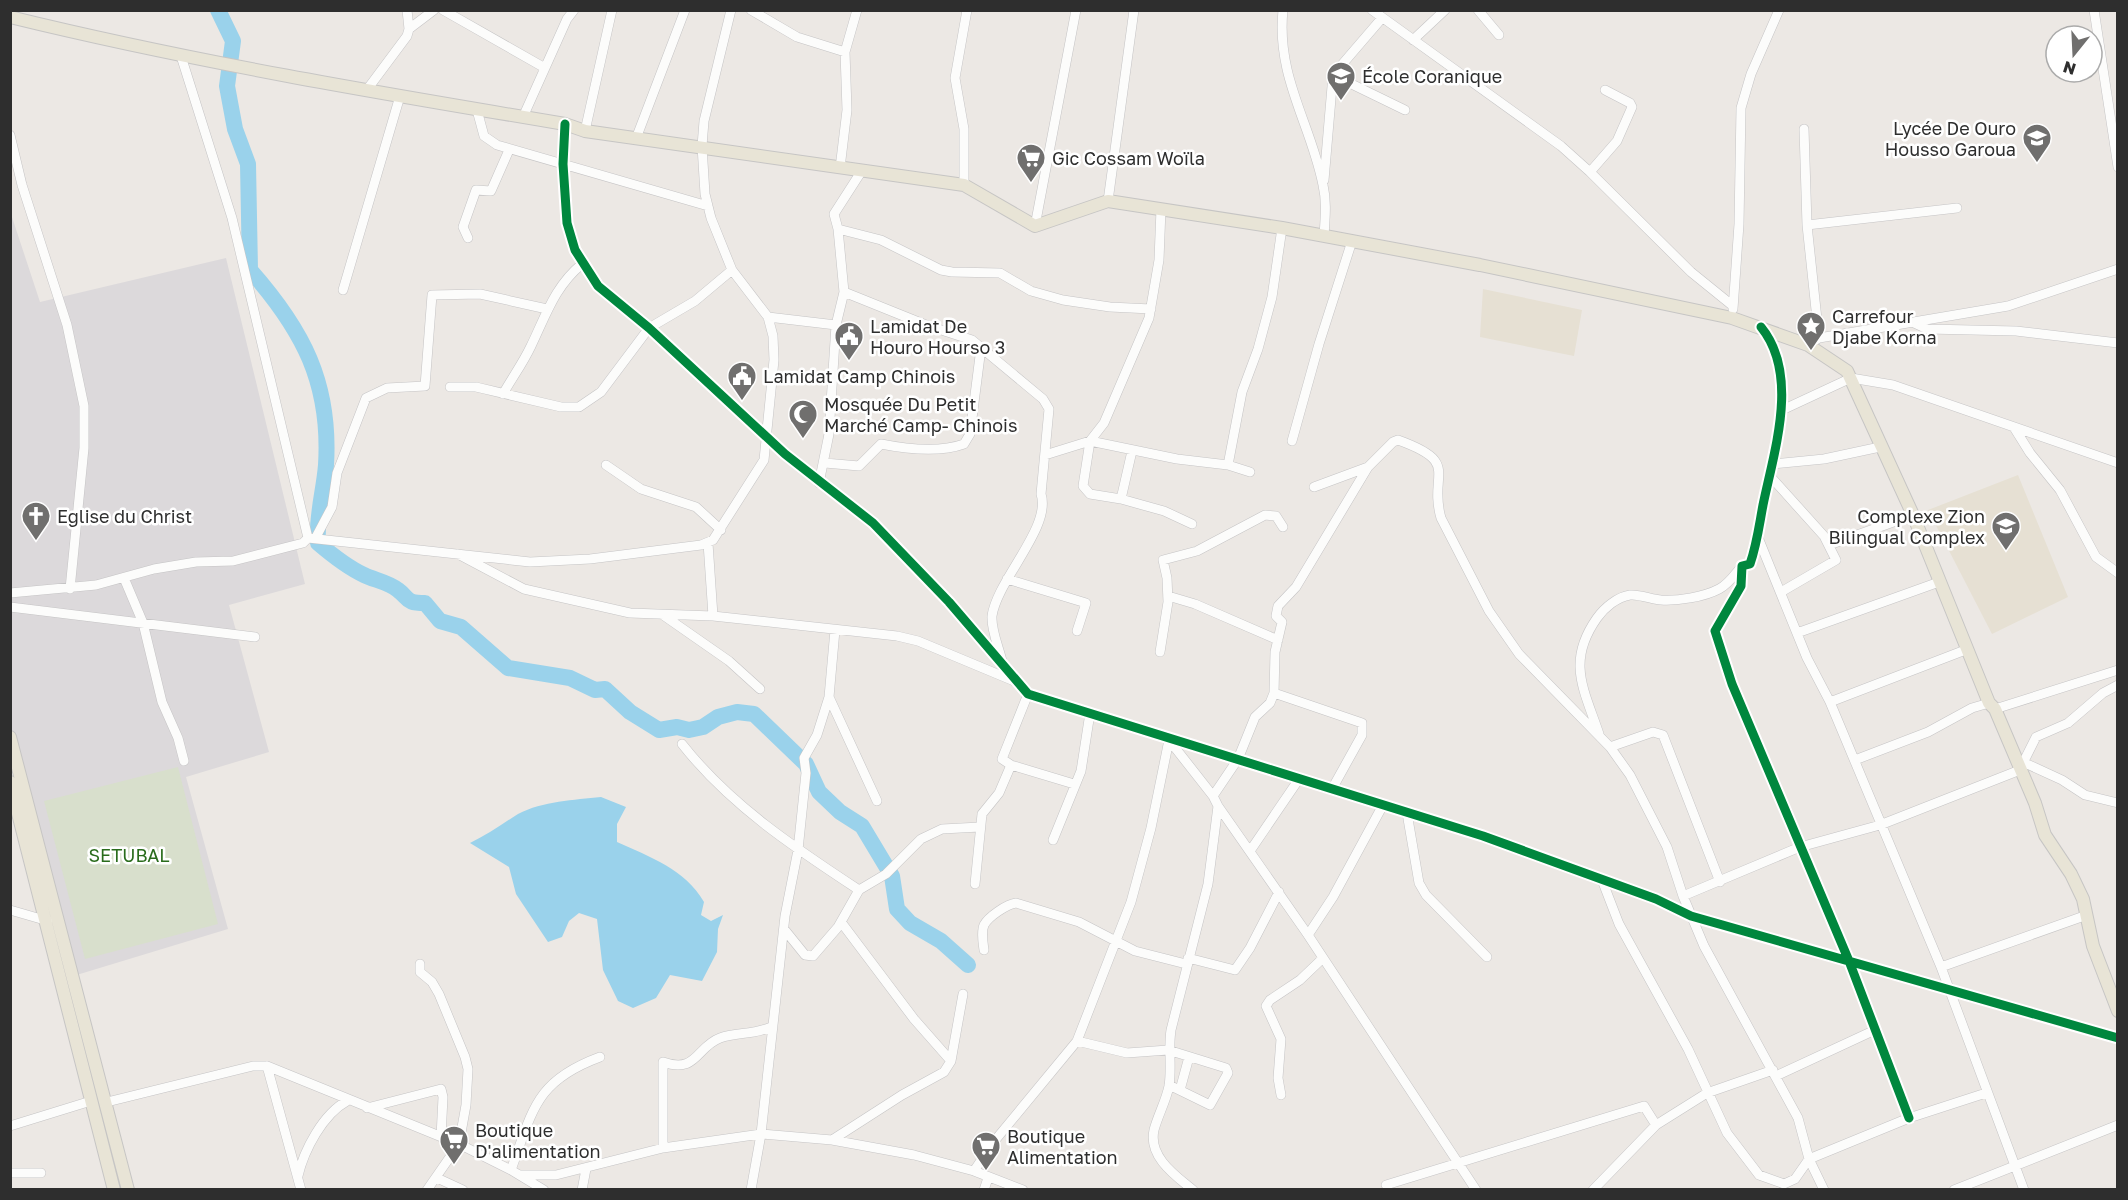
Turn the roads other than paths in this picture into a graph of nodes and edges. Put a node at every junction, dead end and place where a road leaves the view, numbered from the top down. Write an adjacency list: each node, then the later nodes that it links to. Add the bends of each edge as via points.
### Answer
1 (407, 10): 21 (street)
2 (434, 10): 21 (street)
3 (443, 10): 26 (street)
4 (574, 10): 26 (street)
5 (612, 10): 36 (street)
6 (685, 10): 38 (street)
7 (731, 10): 39 (street, via 706,106)
8 (751, 10): 24 (street, via 797,37)
9 (857, 10): 24 (street)
10 (966, 10): 47 (street, via 955,78 964,129)
11 (1076, 10): 53 (street)
12 (1134, 10): 48 (street)
13 (1283, 10): 46 (street, via 1287,76)
14 (1372, 10): 20 (street)
15 (1445, 10): 23 (street)
16 (1478, 10): 22 (street)
17 (1779, 10): 66 (street, via 1751,74 1742,108)
18 (2094, 10): 42 (street)
19 (10, 17): 25 (main road)
20 (1382, 18): 23 (street); 27 (street)
21 (409, 29): 29 (street)
22 (1499, 35)
23 (1413, 40): 45 (street, via 1529,122)
24 (845, 52): 43 (street, via 846,110)
25 (181, 56): 29 (main road); 101 (street, via 232,218)
26 (545, 68): 33 (street)
27 (1333, 75): 32 (street); 46 (street)
28 (1605, 90): 45 (street, via 1632,107 1617,141)
29 (366, 91): 30 (main road)
30 (400, 96): 31 (main road); 62 (street)
31 (477, 110): 33 (main road); 40 (street, via 484,136)
32 (1405, 110)
33 (523, 117): 34 (main road)
34 (565, 124): 36 (main road); 41 (street)
35 (1803, 129): 52 (street)
36 (585, 130): 38 (main road)
37 (10, 135): 111 (street, via 67,325 84,406 84,448)
38 (636, 136): 39 (main road)
39 (702, 146): 43 (main road); 49 (street)
40 (509, 150): 41 (street); 57 (street, via 491,191 476,189 463,227)
41 (563, 164): 49 (street); 59 (street, via 567,223)
42 (2118, 167)
43 (840, 168): 44 (main road)
44 (861, 172): 47 (main road); 55 (street, via 834,214)
45 (1590, 172): 66 (street)
46 (1323, 184): 56 (street)
47 (964, 185): 53 (main road)
48 (1108, 201): 51 (main road); 53 (main road)
49 (708, 207): 61 (street)
50 (1958, 208): 52 (street)
51 (1161, 209): 54 (main road); 65 (street, via 1159,260)
52 (1808, 225): 72 (street)
53 (1035, 226)
54 (1282, 228): 56 (main road); 90 (street, via 1272,297 1240,398)
55 (838, 229): 63 (street); 65 (street, via 881,240 952,273 1000,273 1030,291 1063,300)
56 (1324, 236): 58 (main road)
57 (468, 238)
58 (1352, 241): 66 (main road); 82 (street)
59 (582, 264): 64 (street, via 564,282); 71 (street, via 608,295)
60 (2118, 269): 68 (street, via 2008,306)
61 (732, 270): 67 (street); 71 (street, via 695,301)
62 (343, 290)
63 (844, 292): 69 (street); 74 (street, via 926,325 960,334)
64 (547, 309): 77 (street, via 531,346); 101 (street, via 480,294 432,295 425,386 387,388 366,398 336,473 332,507)
65 (1151, 309): 81 (street, via 1137,351 1104,423)
66 (1732, 312): 70 (main road)
67 (768, 317): 69 (street); 80 (street, via 774,348)
68 (1914, 322): 72 (street); 73 (street, via 1927,329 2016,331)
69 (836, 325): 86 (street)
70 (1761, 327): 72 (main road); 78 (street, via 1777,354)
71 (649, 328): 77 (street, via 601,392 587,404 561,407); 80 (street)
72 (1814, 341): 75 (main road)
73 (2118, 344)
74 (981, 348): 85 (street, via 1047,404); 86 (street, via 970,434 964,444 938,448 881,444 860,466)
75 (1851, 378): 78 (street); 79 (street, via 1893,385); 83 (main road)
76 (450, 387): 77 (street, via 477,387)
77 (502, 394)
78 (1780, 411): 88 (street)
79 (2016, 429): 87 (street); 107 (street, via 2061,490 2096,557)
80 (766, 436): 94 (street); 100 (street, via 761,466)
81 (1090, 441): 84 (street); 85 (street); 96 (street, via 1083,486 1086,491)
82 (1292, 441)
83 (1880, 447): 88 (street, via 1824,459); 97 (main road)
84 (1132, 451): 90 (street); 96 (street)
85 (1045, 455): 109 (street, via 1043,508)
86 (825, 463): 94 (street)
87 (2118, 463)
88 (1773, 464): 93 (street)
89 (606, 465): 100 (street, via 641,489 696,507)
90 (1228, 465): 92 (street)
91 (1368, 467): 95 (street); 123 (street, via 1296,587 1278,606 1276,616 1282,622); 138 (street, via 1398,440 1437,462 1441,518 1489,611 1520,654)
92 (1250, 472)
93 (1770, 476): 102 (street); 104 (street)
94 (819, 483): 126 (street, via 873,523)
95 (1314, 488)
96 (1121, 499): 98 (street)
97 (1913, 515): 104 (street); 110 (main road)
98 (1192, 524)
99 (1283, 527): 114 (street, via 1276,516 1265,514 1197,551 1163,560)
100 (721, 530): 103 (street)
101 (312, 537): 105 (street); 108 (street, via 303,543 233,561 187,564)
102 (1759, 540): 106 (street, via 1750,564); 112 (street)
103 (708, 543): 105 (street, via 551,561); 117 (street)
104 (1829, 545): 112 (street, via 1836,560)
105 (454, 552): 116 (street, via 524,589 630,613)
106 (1742, 566): 138 (street, via 1727,584 1712,592 1669,600 1632,594 1601,612 1581,646 1578,661); 160 (street, via 1741,586 1718,623 1716,638)
107 (2118, 573)
108 (124, 578): 111 (street); 118 (street)
109 (1007, 579): 120 (street, via 1086,603); 126 (street, via 992,621)
110 (1939, 582): 121 (street); 124 (main road)
111 (70, 589): 113 (street)
112 (1781, 592): 121 (street)
113 (10, 593)
114 (1168, 596): 123 (street); 125 (street)
115 (10, 607): 118 (street)
116 (663, 615): 117 (street); 130 (street, via 729,661)
117 (713, 616): 119 (street)
118 (142, 622): 122 (street); 144 (street, via 162,702)
119 (835, 630): 128 (street, via 908,638); 133 (street)
120 (1077, 631)
121 (1797, 633): 134 (street)
122 (255, 637)
123 (1278, 640): 131 (street)
124 (1968, 649): 134 (street); 135 (main road)
125 (1160, 652)
126 (1003, 663): 128 (street)
127 (2118, 670): 135 (street)
128 (1016, 682): 132 (street)
129 (2118, 684): 146 (street, via 2068,723 2036,737)
130 (760, 689)
131 (1274, 693): 142 (street, via 1267,707 1255,717); 150 (street, via 1362,723 1362,735)
132 (1028, 694): 136 (street); 145 (street, via 1002,755 1005,763)
133 (829, 697): 152 (street); 161 (street, via 817,735 804,758)
134 (1830, 702): 143 (street)
135 (1992, 706): 143 (street, via 1972,708 1928,732); 146 (main road)
136 (1090, 713): 139 (street); 149 (street, via 1081,771)
137 (10, 737): 204 (main road)
138 (1601, 739): 141 (street)
139 (1169, 740): 142 (street); 151 (street); 176 (street, via 1141,870)
140 (682, 744): 161 (street, via 725,791)
141 (1610, 747): 164 (street, via 1653,732 1663,735); 168 (street, via 1667,847)
142 (1238, 759): 147 (street); 151 (street)
143 (1855, 760): 157 (street)
144 (184, 761)
145 (1011, 765): 149 (street); 158 (street, via 999,793 982,814)
146 (2020, 770): 153 (street, via 2025,763 2085,795); 157 (street); 170 (main road, via 2044,835 2071,874)
147 (1299, 779): 150 (street); 162 (street)
148 (10, 782): 172 (main road)
149 (1074, 784): 159 (street)
150 (1332, 789): 154 (street)
151 (1213, 795): 155 (street)
152 (877, 801)
153 (2118, 802)
154 (1383, 805): 156 (street); 175 (street, via 1333,897)
155 (1218, 806): 162 (street); 180 (street, via 1208,884)
156 (1407, 813): 163 (street); 178 (street, via 1419,883)
157 (1880, 825): 160 (street); 183 (street)
158 (980, 827): 165 (street); 166 (street, via 942,829 927,835 886,874)
159 (1053, 840)
160 (1800, 847): 164 (street); 181 (street)
161 (798, 850): 166 (street); 174 (street)
162 (1250, 851): 167 (street)
163 (1602, 880): 171 (street); 199 (street, via 1619,924 1688,1049)
164 (1720, 882): 168 (street)
165 (975, 884)
166 (859, 890): 173 (street)
167 (1279, 892): 175 (street); 180 (street, via 1235,970)
168 (1683, 896): 171 (street)
169 (10, 910): 172 (street)
170 (2087, 915): 183 (street); 186 (main road, via 2093,946)
171 (1691, 916): 181 (street); 196 (street, via 1741,1017)
172 (48, 921): 202 (main road)
173 (841, 922): 174 (street, via 817,953 809,957); 194 (street)
174 (784, 929): 187 (street)
175 (1308, 934): 179 (street)
176 (1115, 942): 177 (street, via 1070,918 1011,903 983,926); 180 (street, via 1135,951); 190 (street)
177 (984, 951)
178 (1487, 957)
179 (1322, 959): 201 (street, via 1266,1006 1281,1039); 216 (street)
180 (1187, 961): 191 (street)
181 (1849, 961): 184 (street); 188 (street)
182 (420, 964): 213 (street, via 420,972 432,982 465,1057 468,1086)
183 (1941, 967): 184 (street)
184 (1949, 990): 189 (street); 200 (street)
185 (963, 994): 194 (street)
186 (2118, 1011)
187 (771, 1027): 210 (street); 214 (street, via 749,1035 717,1039 681,1066 663,1062)
188 (1875, 1030): 196 (street); 206 (street)
189 (2118, 1038)
190 (1077, 1041): 191 (street, via 1127,1053); 220 (street)
191 (1168, 1050): 193 (street); 197 (street)
192 (600, 1057): 219 (street, via 552,1081 538,1098)
193 (1189, 1057): 198 (street); 198 (street, via 1226,1068 1228,1073 1210,1105)
194 (951, 1061): 212 (street, via 945,1072)
195 (267, 1066): 203 (street); 204 (street, via 253,1066); 224 (street)
196 (1775, 1073): 199 (street); 215 (street, via 1798,1118)
197 (1169, 1085): 198 (street); 238 (street, via 1154,1140 1158,1154 1170,1170)
198 (1180, 1090)
199 (1707, 1093): 207 (street); 215 (street, via 1727,1133 1762,1178 1784,1184 1795,1179)
200 (1986, 1093): 206 (street); 217 (street)
201 (1281, 1095)
202 (91, 1101): 209 (street); 228 (main road)
203 (347, 1101): 205 (street); 224 (street, via 331,1114 307,1150)
204 (107, 1102): 229 (main road)
205 (367, 1108): 211 (street); 211 (street, via 441,1089)
206 (1909, 1118): 215 (street)
207 (1656, 1125): 216 (street, via 1644,1106); 240 (street)
208 (2118, 1125): 217 (street)
209 (10, 1126)
210 (761, 1134): 212 (street); 214 (street); 235 (street)
211 (441, 1137): 213 (street)
212 (832, 1140): 220 (street)
213 (459, 1144): 219 (street); 225 (street)
214 (663, 1148): 218 (street)
215 (1809, 1159): 241 (street)
216 (1459, 1164): 227 (street); 239 (street)
217 (2014, 1166): 242 (street); 243 (street)
218 (586, 1169): 223 (street, via 543,1177); 234 (street)
219 (511, 1170): 223 (street)
220 (974, 1171): 226 (street)
221 (10, 1173): 222 (street)
222 (41, 1173)
223 (521, 1175): 233 (street)
224 (298, 1178): 230 (street)
225 (437, 1178): 231 (street); 232 (street)
226 (988, 1178): 236 (street); 237 (street)
227 (1386, 1185)
228 (114, 1190)
229 (128, 1190)
230 (301, 1190)
231 (427, 1190)
232 (463, 1190)
233 (544, 1190)
234 (582, 1190)
235 (751, 1190)
236 (984, 1190)
237 (1023, 1190)
238 (1193, 1190)
239 (1476, 1190)
240 (1593, 1190)
241 (1824, 1190)
242 (1954, 1190)
243 (2024, 1190)

